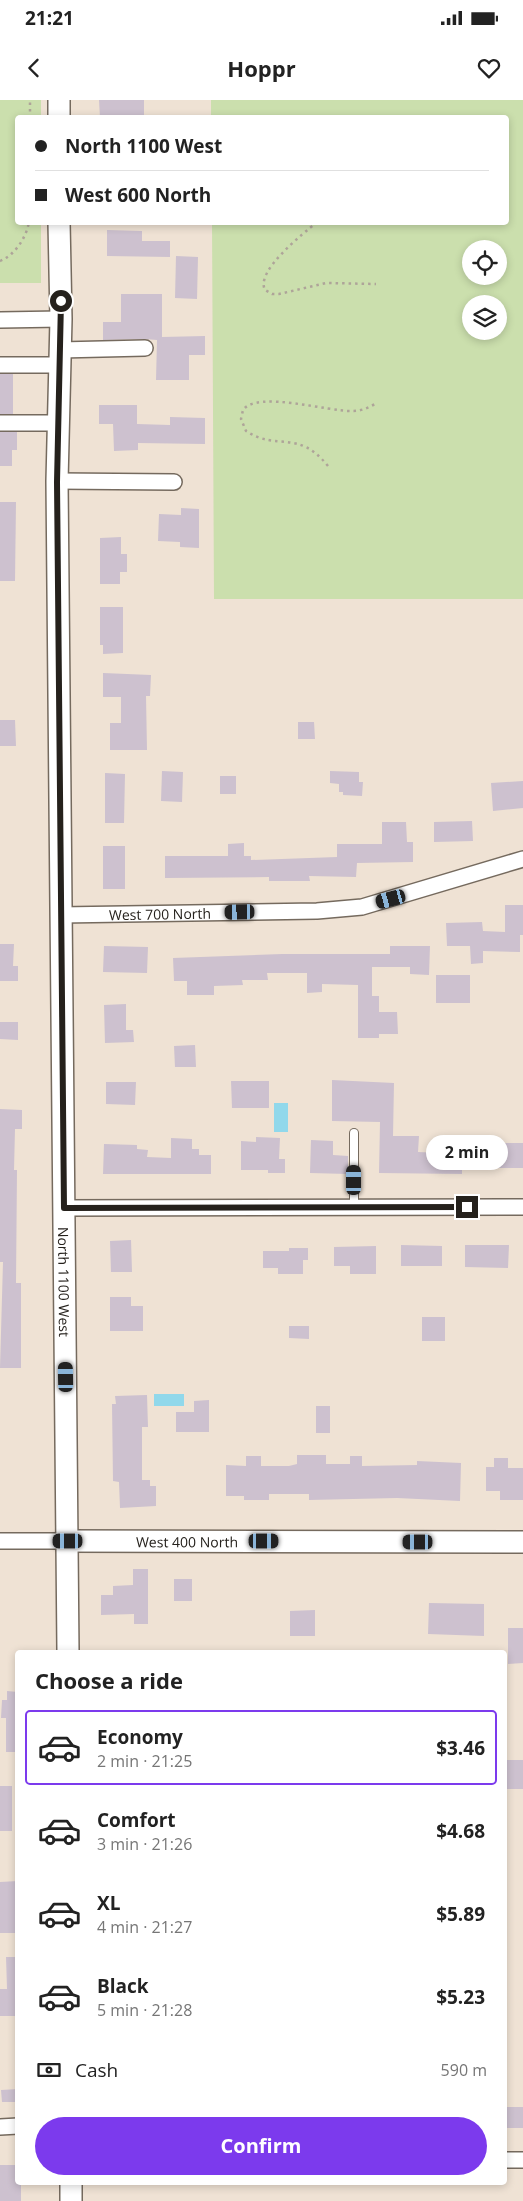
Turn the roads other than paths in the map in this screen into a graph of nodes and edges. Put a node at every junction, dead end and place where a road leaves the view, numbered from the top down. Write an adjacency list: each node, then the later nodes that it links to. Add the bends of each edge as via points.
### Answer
1 (59, 100): 2 (street)
2 (59, 115)
3 (60, 225): 4 (street, North 1100 West)
4 (61, 319): 5 (street); 7 (street, North 1100 West)
5 (0, 320)
6 (145, 348): 7 (street)
7 (60, 357): 8 (street); 10 (street, North 1100 West)
8 (0, 365)
9 (0, 423): 10 (street)
10 (58, 423): 11 (street, North 1100 West)
11 (57, 482): 12 (street); 14 (street, North 1100 West)
12 (174, 482)
13 (523, 859): 14 (street, West 700 North, via 362,907 317,911)
14 (60, 915): 18 (street, North 1100 West)
15 (354, 1133): 16 (lane)
16 (354, 1207): 17 (street); 18 (street)
17 (523, 1207)
18 (64, 1208): 20 (street, North 1100 West)
19 (0, 1541): 20 (street, West 400 North)
20 (68, 1541): 21 (street, West 400 North); 22 (street, North 1100 West)
21 (523, 1542)
22 (68, 1650)
23 (15, 2126): 24 (street)
24 (0, 2127)
25 (507, 2160): 26 (street)
26 (523, 2160)
27 (71, 2185): 28 (street)
28 (71, 2201)

